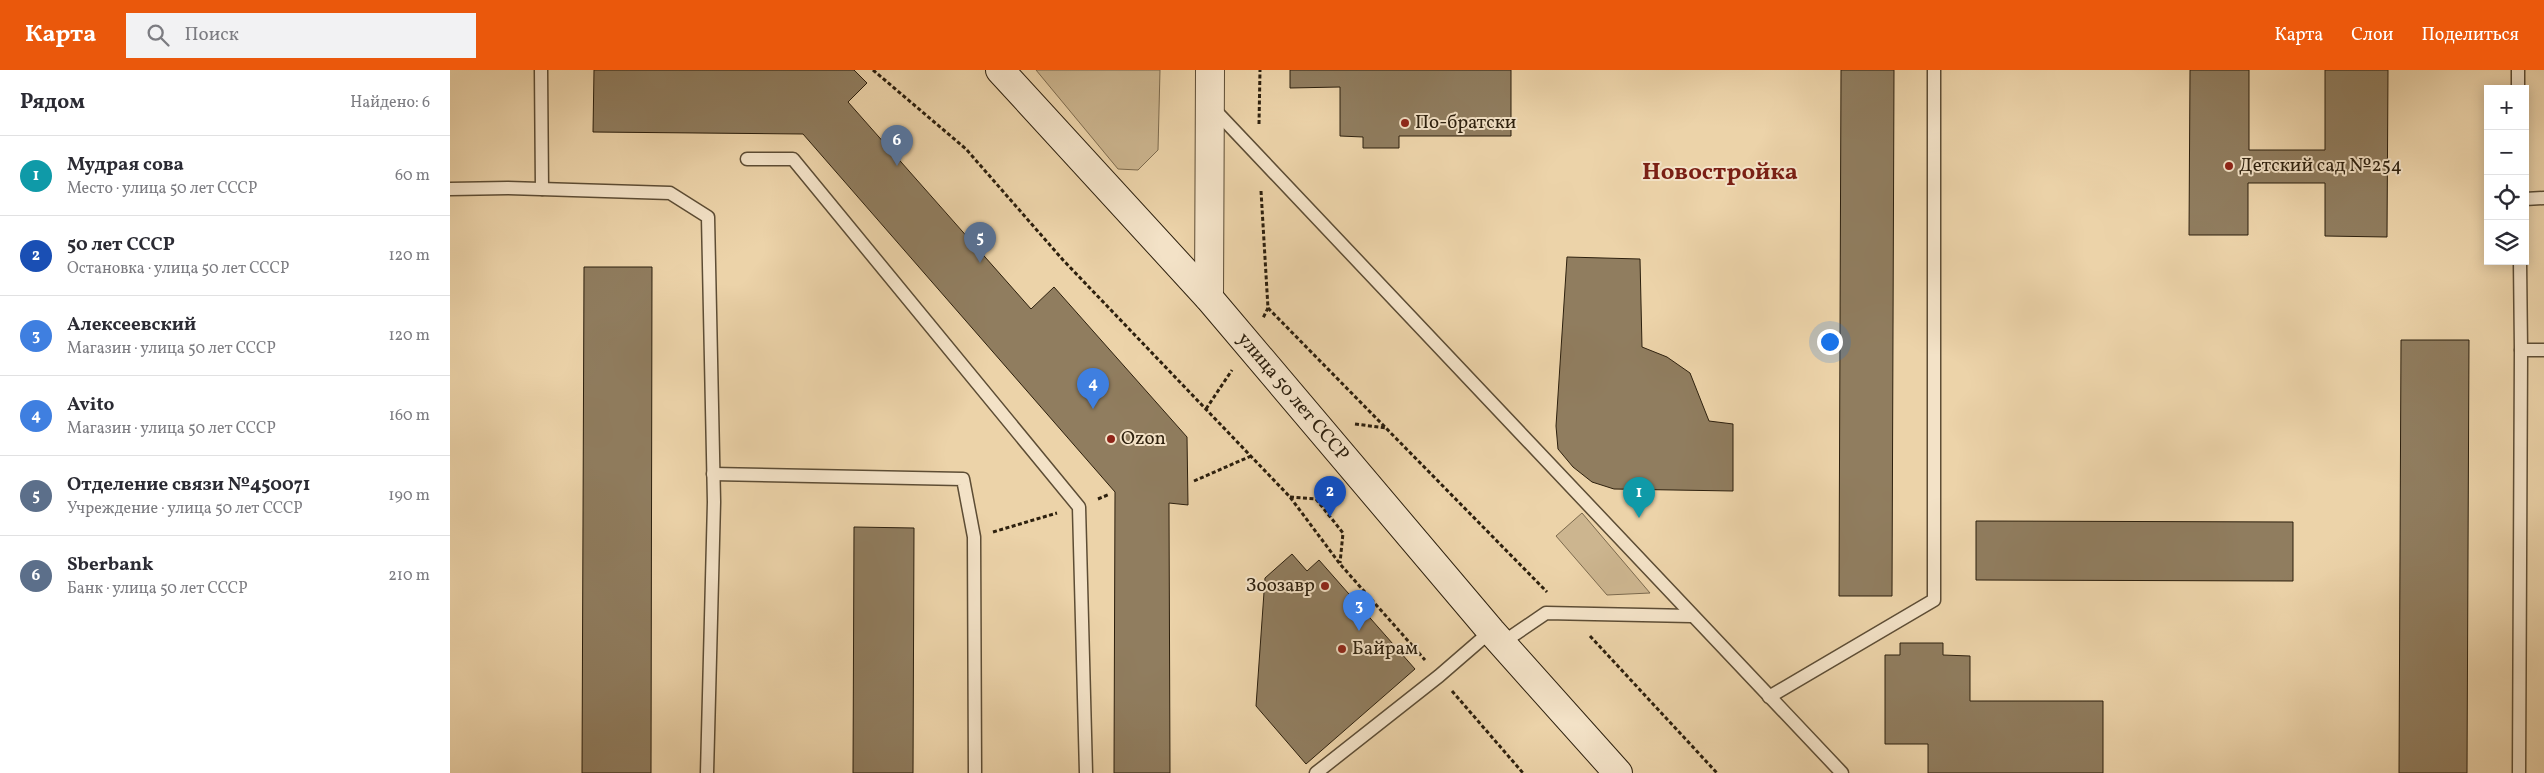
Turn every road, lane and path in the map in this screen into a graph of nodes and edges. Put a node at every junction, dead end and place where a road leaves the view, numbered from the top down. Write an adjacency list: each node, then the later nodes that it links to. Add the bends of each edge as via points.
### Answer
1 (540, 70): 13 (lane)
2 (873, 70): 22 (path, via 966,149 1064,260)
3 (1000, 70): 17 (main road, улица 50 лет СССР)
4 (1210, 70): 9 (main road)
5 (1260, 70): 10 (path)
6 (1934, 70): 33 (lane, via 1934,600)
7 (2518, 70): 8 (lane)
8 (2518, 85)
9 (1210, 105): 10 (lane); 17 (main road)
10 (1258, 153): 18 (path); 31 (lane)
11 (747, 159): 28 (lane, via 793,159)
12 (450, 189): 13 (lane)
13 (542, 189): 24 (lane, via 670,193 708,217)
14 (2529, 198): 15 (lane)
15 (2544, 198)
16 (2520, 265): 20 (lane)
17 (1209, 298): 19 (main road, улица 50 лет СССР)
18 (1268, 308): 19 (path); 30 (path)
19 (1248, 347): 22 (path); 32 (main road, улица 50 лет СССР)
20 (2521, 350): 21 (lane); 41 (lane)
21 (2544, 350)
22 (1206, 409): 23 (path)
23 (1251, 456): 25 (path); 27 (path)
24 (713, 474): 29 (lane, via 963,479); 34 (lane)
25 (1194, 481)
26 (1110, 494): 28 (path)
27 (1290, 497): 27 (path, via 1306,519 1340,564 1343,533 1316,499)
28 (1079, 507): 29 (path); 36 (lane)
29 (974, 537): 35 (lane)
30 (1569, 614): 31 (lane); 32 (lane, via 1546,613); 39 (path)
31 (1691, 616): 33 (lane)
32 (1496, 637): 37 (lane, via 1439,676); 38 (main road, улица 50 лет СССР)
33 (1769, 697): 40 (lane)
34 (707, 773)
35 (975, 773)
36 (1086, 773)
37 (1316, 773)
38 (1618, 773)
39 (1717, 773)
40 (1842, 773)
41 (2518, 773)

